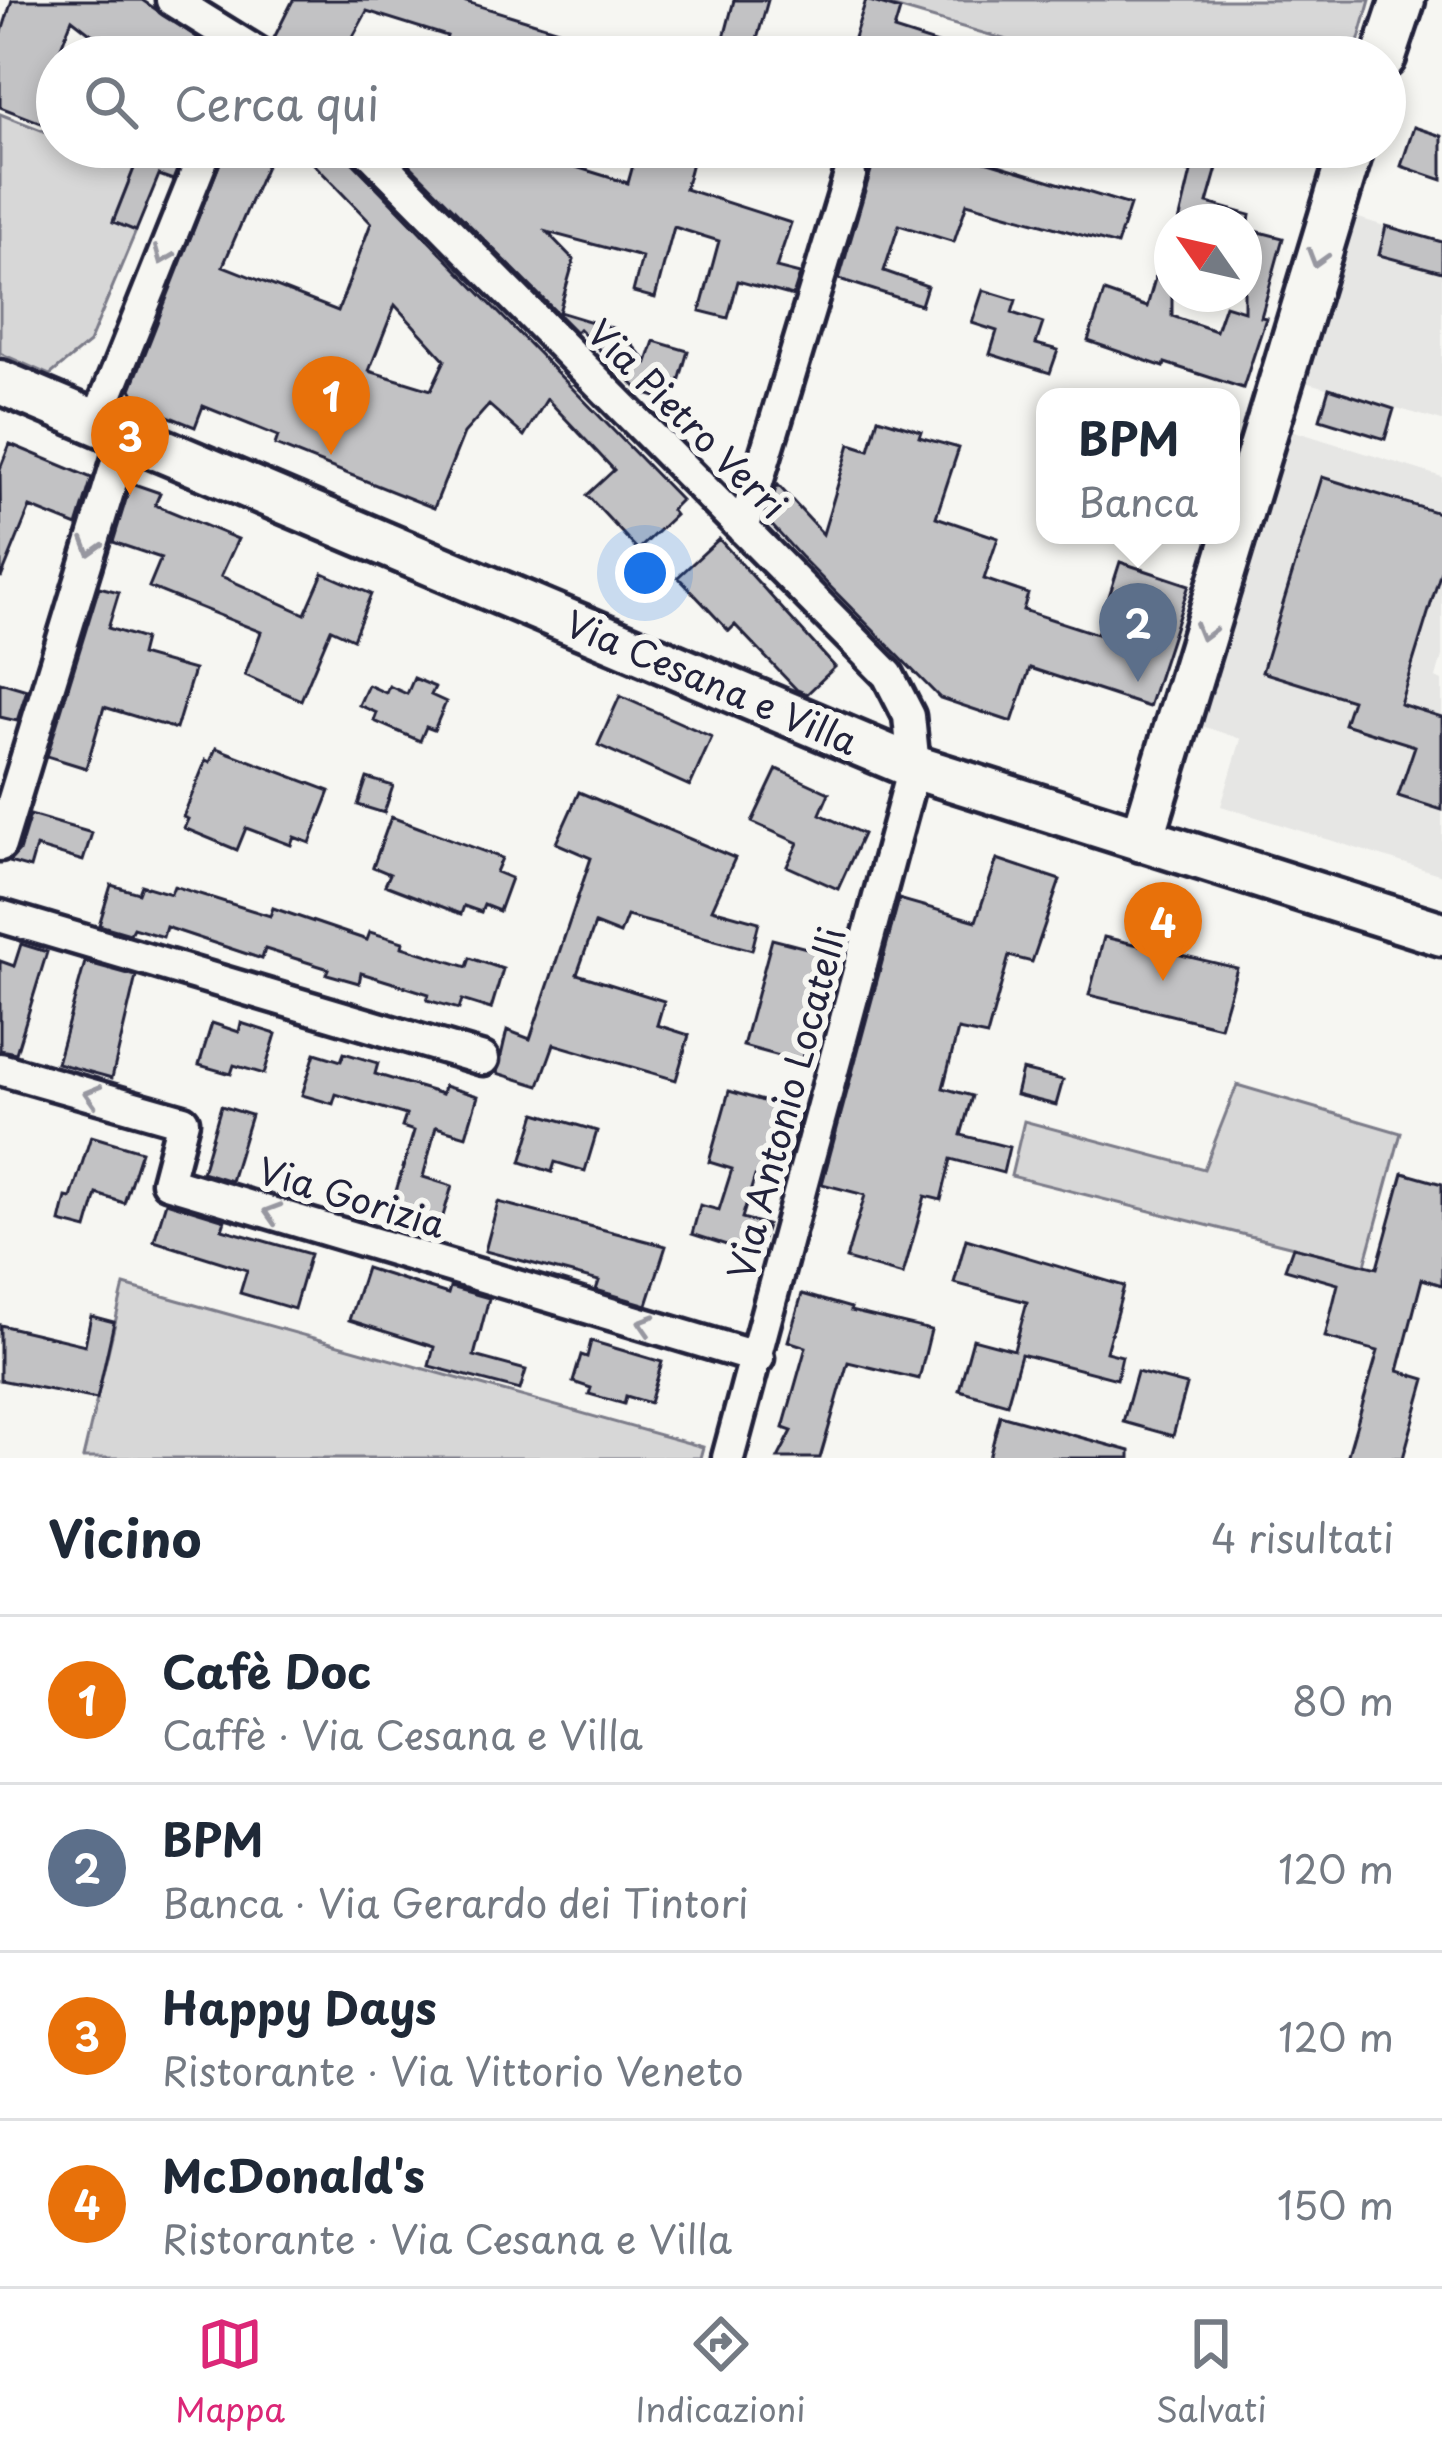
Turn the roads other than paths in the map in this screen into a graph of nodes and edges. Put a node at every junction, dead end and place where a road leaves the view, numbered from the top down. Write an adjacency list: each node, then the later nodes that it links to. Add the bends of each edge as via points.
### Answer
1 (172, 0): 3 (street)
2 (1403, 0): 4 (main road)
3 (226, 36)
4 (1391, 36)
5 (200, 168): 10 (street, one-way to 10)
6 (386, 168): 12 (street, Via Pietro Verri)
7 (1346, 168): 11 (main road, one-way to 11)
8 (850, 175): 12 (street)
9 (0, 382): 10 (main road, Via Cesana e Villa)
10 (111, 429): 14 (main road, Via Cesana e Villa); 16 (street, one-way to 16)
11 (1240, 516)
12 (743, 529): 14 (street, Via Pietro Verri, via 888,676 909,716)
13 (1232, 544): 15 (main road, one-way to 15)
14 (914, 766): 15 (main road, Via Cesana e Villa); 21 (street, Via Antonio Locatelli)
15 (1142, 839): 18 (main road, Via Cesana e Villa)
16 (0, 845)
17 (0, 916): 19 (street)
18 (1442, 934)
19 (483, 1060)
20 (0, 1070): 21 (street, Via Gorizia, one-way to 20, via 167,1182 183,1121)
21 (758, 1358): 22 (street, Via Antonio Locatelli)
22 (728, 1458)

